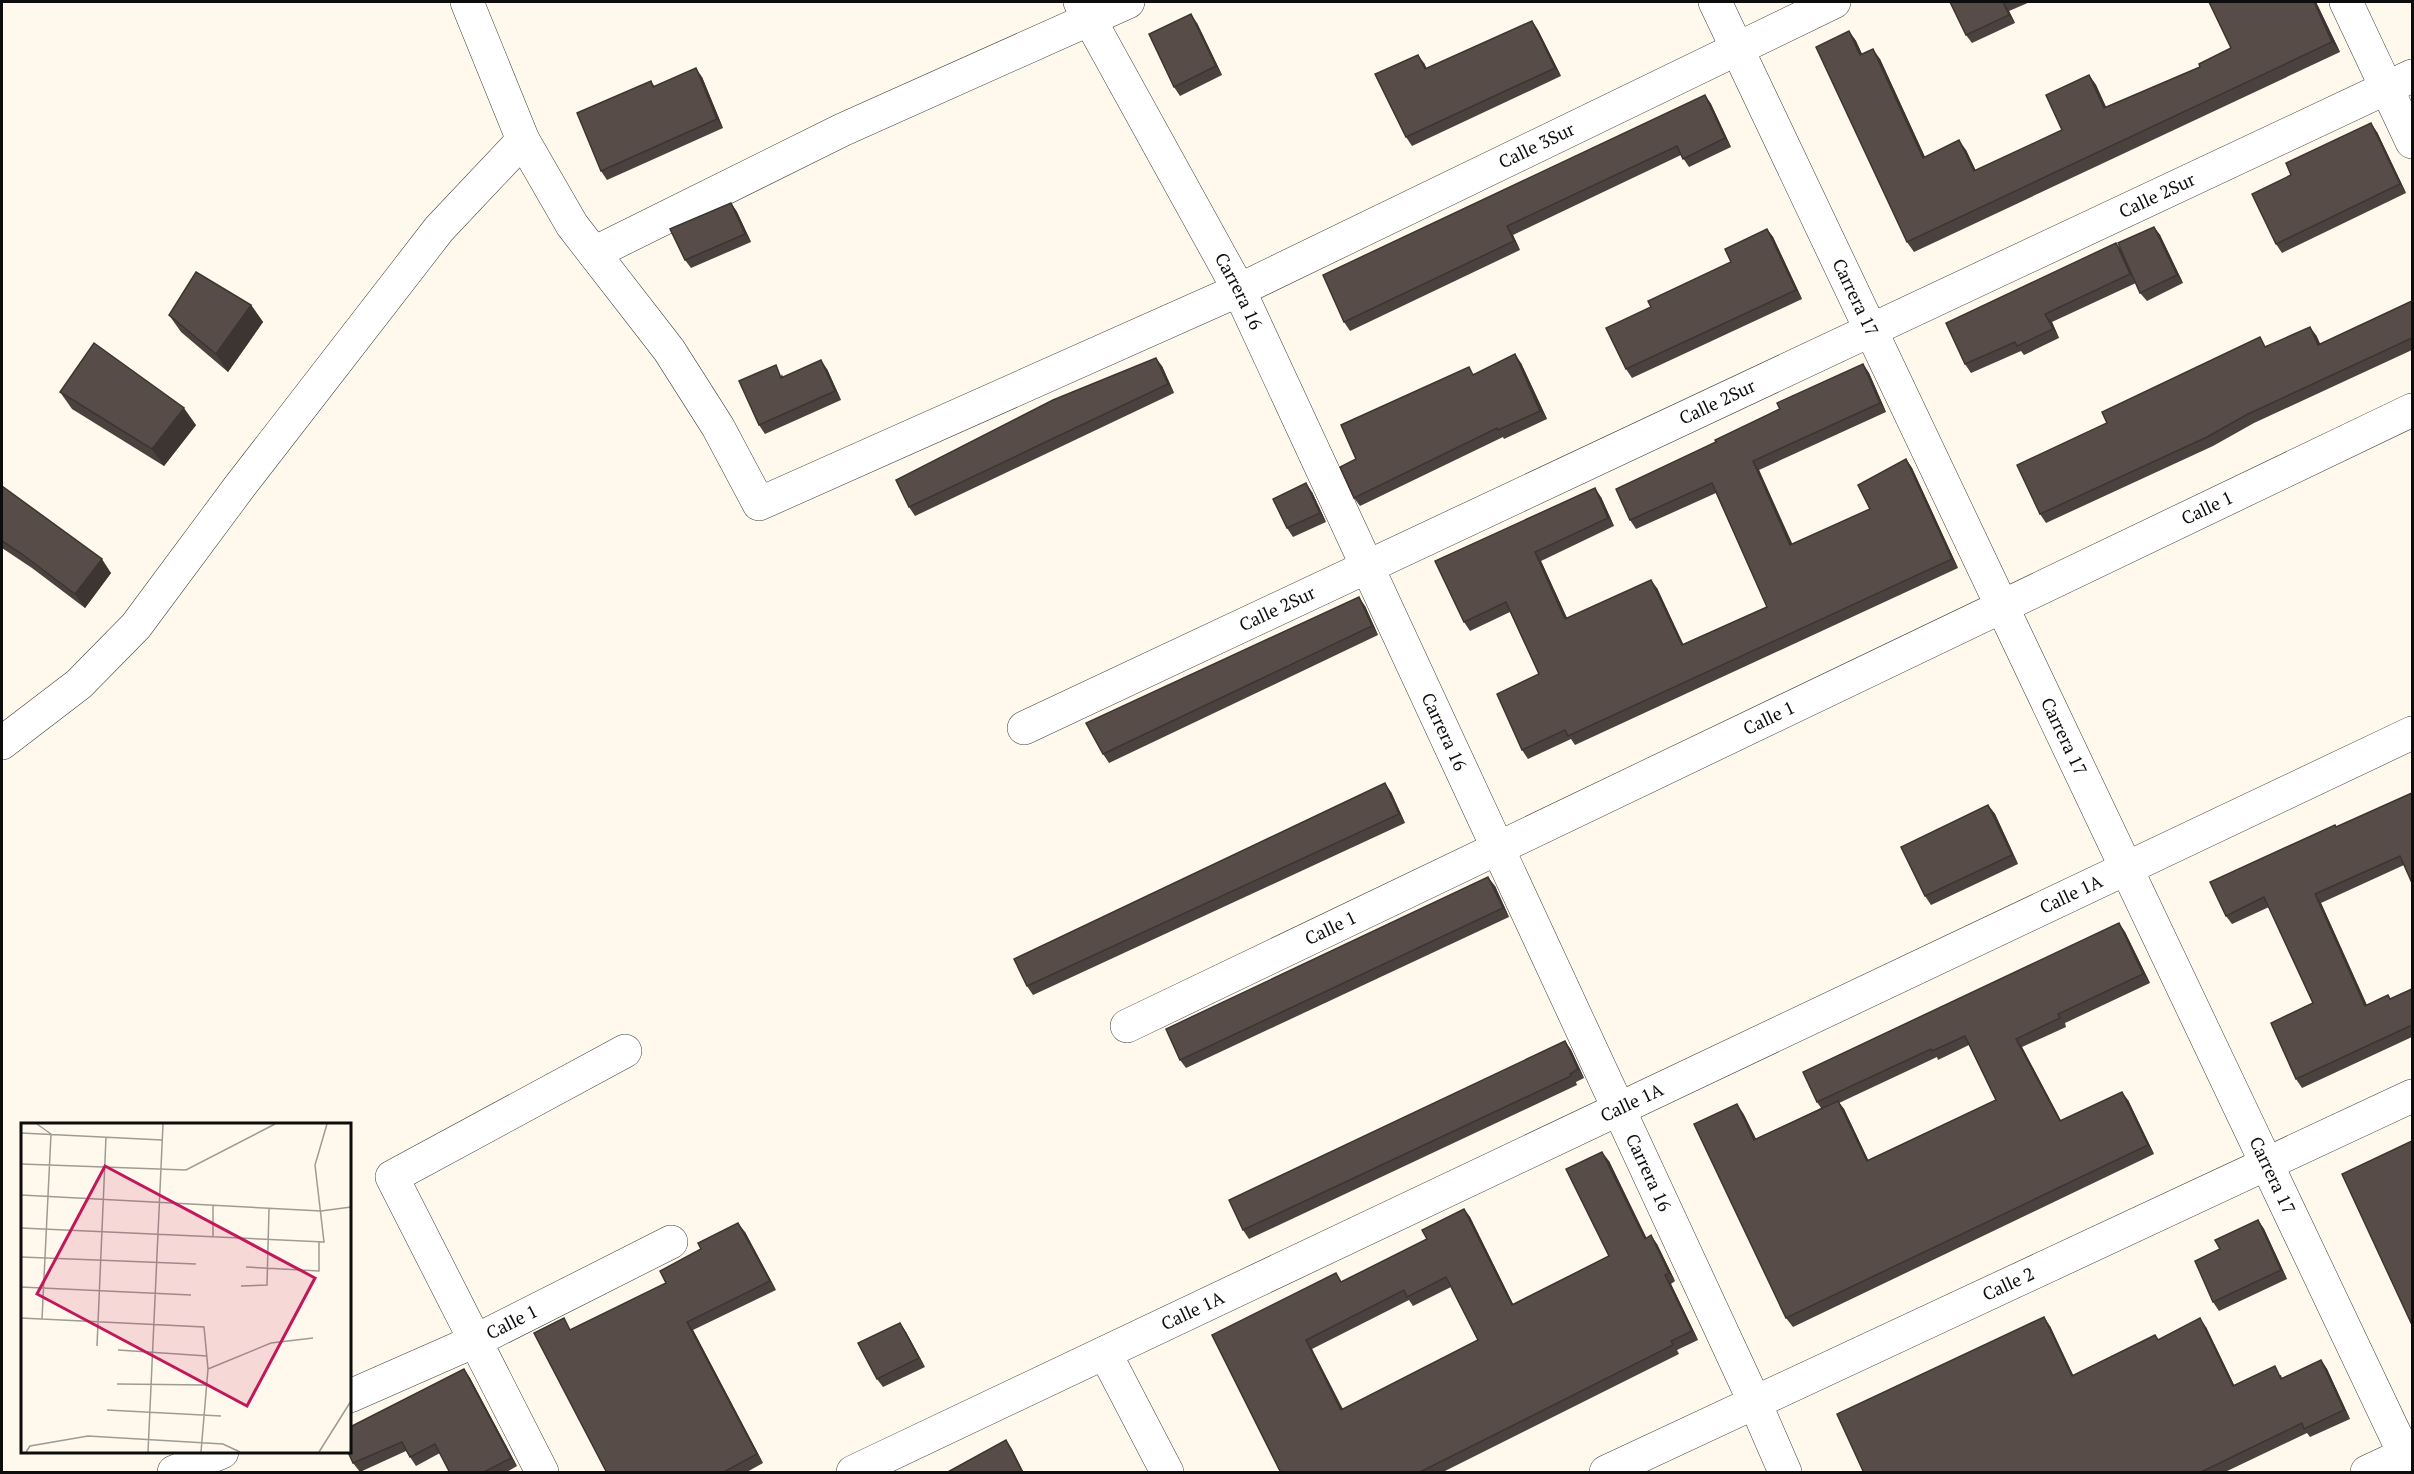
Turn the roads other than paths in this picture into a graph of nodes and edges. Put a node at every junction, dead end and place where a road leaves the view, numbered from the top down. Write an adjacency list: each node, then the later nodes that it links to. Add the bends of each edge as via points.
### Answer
1 (467, 2): 9 (street)
2 (1128, 2): 6 (street)
3 (1715, 2): 7 (street, Carrera 17)
4 (1834, 2): 7 (street, Calle 3Sur)
5 (2346, 2): 8 (street)
6 (1085, 9): 11 (street); 12 (street, Carrera 16)
7 (1737, 48): 12 (street, Calle 3Sur); 13 (street, Carrera 17)
8 (2400, 82): 10 (street); 13 (street, Calle 2Sur)
9 (523, 140): 11 (street, via 572,225); 19 (street, via 439,229 136,626 79,684)
10 (2412, 142)
11 (594, 253): 12 (street, Calle 3Sur, via 669,350 718,427 759,504)
12 (1239, 290): 15 (street, Carrera 16)
13 (1871, 330): 15 (street, Calle 2Sur); 16 (street, Carrera 17)
14 (2412, 410): 16 (street, Calle 1)
15 (1367, 566): 17 (street, Calle 2Sur); 20 (street, Carrera 16)
16 (2003, 606): 20 (street, Calle 1); 21 (street, Carrera 17)
17 (1024, 728)
18 (2412, 733): 21 (street, Calle 1A)
19 (2, 743)
20 (1498, 849): 22 (street, Calle 1); 25 (street, Carrera 16)
21 (2127, 868): 25 (street, Calle 1A); 26 (street, Carrera 17)
22 (1127, 1026)
23 (625, 1051): 28 (street, via 392,1177)
24 (2412, 1096): 26 (street, Calle 2)
25 (1618, 1109): 29 (street, Calle 1A); 31 (street, Carrera 16)
26 (2267, 1164): 31 (street, Calle 2); 33 (street, Carrera 17)
27 (671, 1242): 28 (street, Calle 1)
28 (475, 1341): 30 (street, Calle 1); 35 (street)
29 (1105, 1353): 36 (street, Calle 1A); 37 (street)
30 (351, 1396)
31 (1755, 1403): 38 (street, Calle 2); 39 (street, Carrera 16)
32 (220, 1453): 34 (street)
33 (2410, 1458): 40 (street)
34 (174, 1473)
35 (542, 1473)
36 (853, 1473)
37 (1167, 1473)
38 (1606, 1473)
39 (1785, 1473)
40 (2367, 1473)

